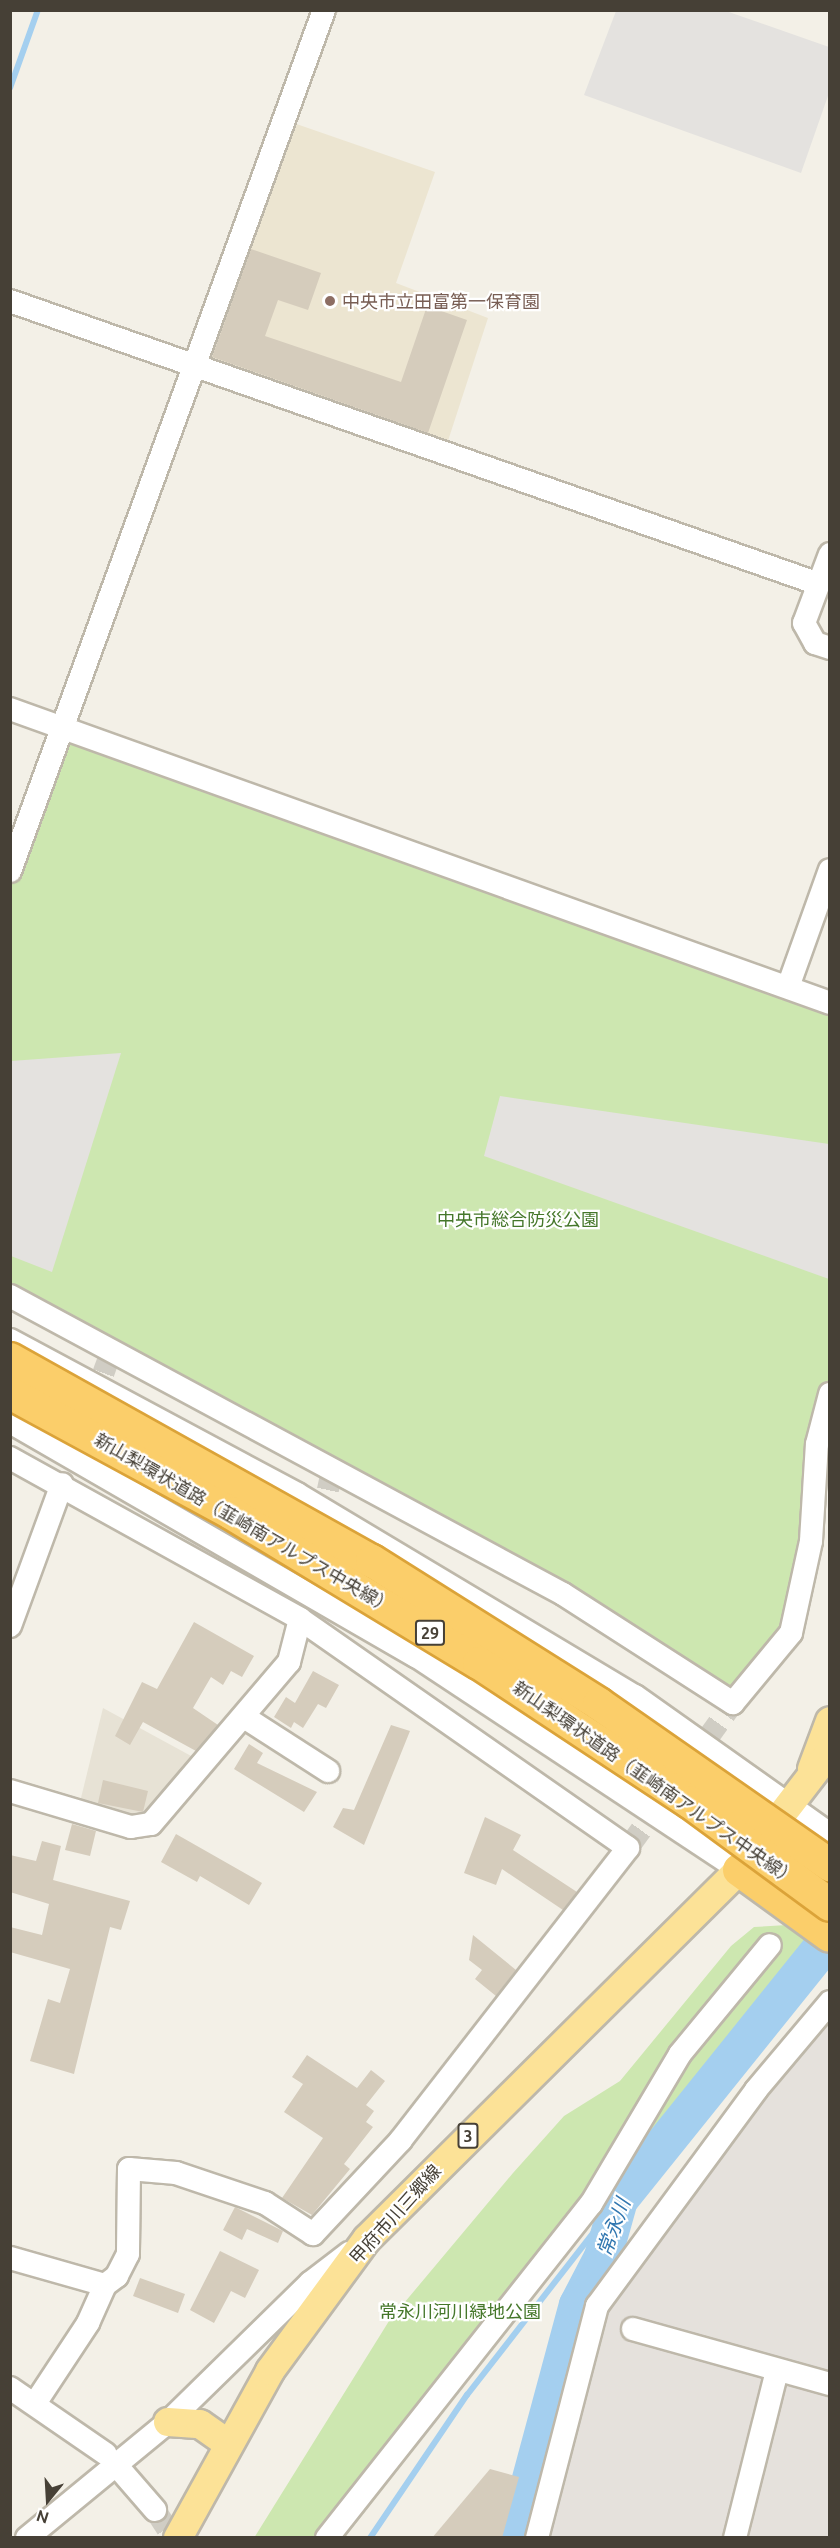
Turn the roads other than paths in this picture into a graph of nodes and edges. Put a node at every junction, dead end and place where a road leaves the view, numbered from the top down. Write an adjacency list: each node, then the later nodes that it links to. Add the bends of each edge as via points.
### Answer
1 (324, 10): 3 (street)
2 (10, 301): 3 (street)
3 (196, 363): 5 (street); 8 (street)
4 (830, 554): 5 (street)
5 (819, 584): 6 (street, via 804,624 815,643)
6 (830, 648)
7 (10, 709): 8 (street)
8 (62, 726): 10 (street); 11 (street)
9 (830, 870): 11 (street)
10 (10, 871)
11 (788, 987): 12 (street)
12 (830, 1003)
13 (10, 1296): 17 (street, via 563,1594 733,1703 791,1633 811,1541 817,1444)
14 (10, 1340): 29 (street, via 297,1494 635,1696)
15 (10, 1359): 31 (highway, 新山梨環状道路（韮崎南アルプス中央線） / 29, bridge, via 372,1561 599,1704)
16 (10, 1393): 33 (highway, 新山梨環状道路（韮崎南アルプス中央線） / 29, bridge, via 231,1513 449,1644 690,1802)
17 (830, 1394)
18 (10, 1422): 32 (street, via 416,1656)
19 (10, 1458): 20 (street)
20 (62, 1484): 21 (street); 22 (street)
21 (300, 1619): 23 (street, via 290,1662); 39 (street, via 628,1848 401,2140 313,2234 265,2203 176,2174 129,2169 128,2254 117,2276)
22 (10, 1626)
23 (244, 1717): 26 (street); 28 (street, via 151,1824 131,1827)
24 (830, 1721): 27 (main road, 甲府市川三郷線 / 3)
25 (830, 1752): 27 (main road, 甲府市川三郷線 / 3)
26 (328, 1771)
27 (811, 1774): 29 (main road, 甲府市川三郷線 / 3)
28 (10, 1791)
29 (788, 1804): 30 (street); 32 (main road, 甲府市川三郷線 / 3)
30 (830, 1834)
31 (830, 1865)
32 (739, 1870): 34 (highway); 37 (main road, 甲府市川三郷線 / 3)
33 (830, 1905)
34 (830, 1936)
35 (770, 1945): 52 (street, via 680,2054 591,2204)
36 (830, 2002): 53 (street, via 756,2090 597,2306)
37 (368, 2239): 45 (street, via 310,2283); 46 (main road, 甲府市川三郷線 / 3, via 270,2371)
38 (10, 2258): 39 (street)
39 (105, 2284): 44 (street, via 88,2323)
40 (633, 2328): 41 (street)
41 (777, 2371): 42 (street); 54 (street)
42 (830, 2384)
43 (10, 2388): 44 (street)
44 (36, 2403): 47 (street)
45 (168, 2422): 46 (main road, via 200,2424); 50 (street)
46 (227, 2443): 51 (main road, 甲府市川三郷線 / 3)
47 (106, 2454)
48 (123, 2473): 49 (street)
49 (155, 2511)
50 (27, 2538)
51 (178, 2538)
52 (327, 2538)
53 (537, 2538)
54 (735, 2538)

